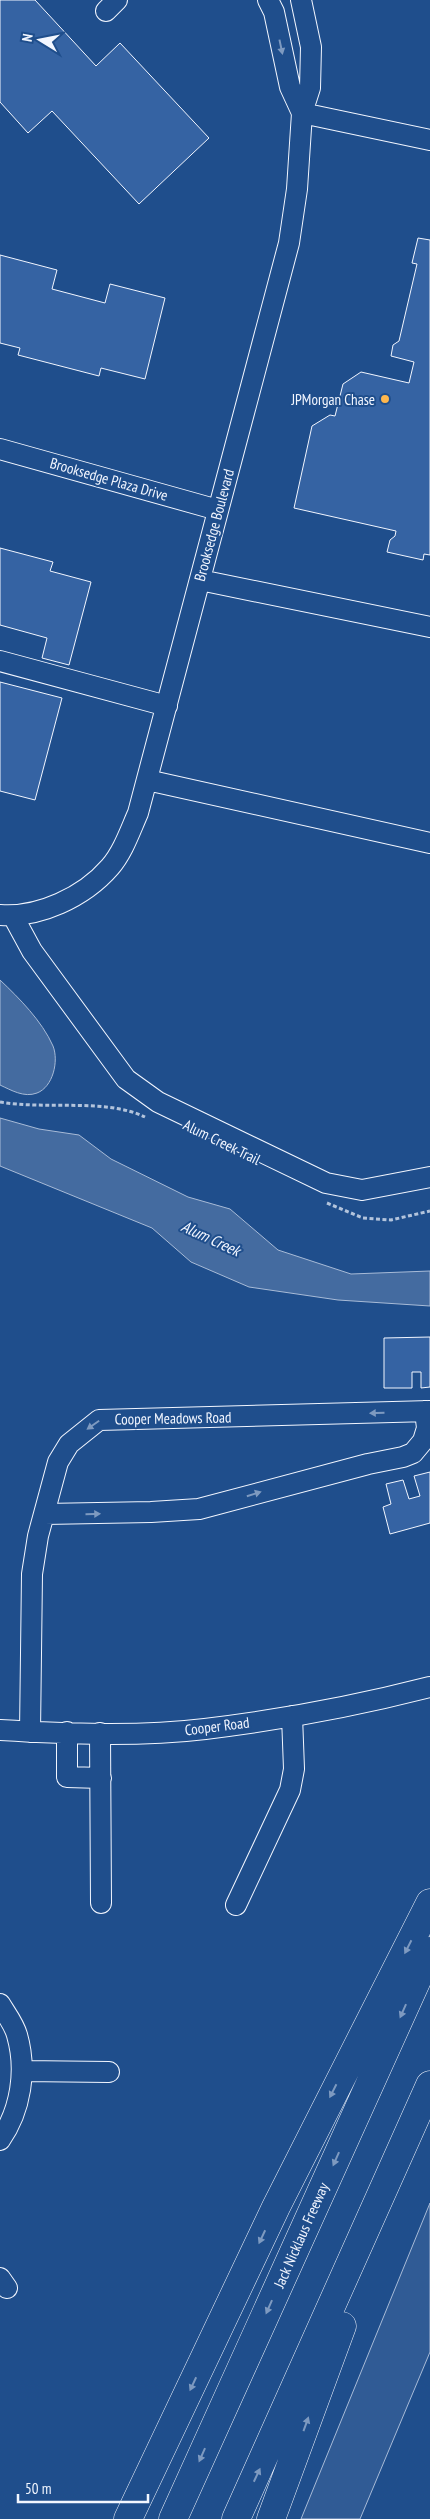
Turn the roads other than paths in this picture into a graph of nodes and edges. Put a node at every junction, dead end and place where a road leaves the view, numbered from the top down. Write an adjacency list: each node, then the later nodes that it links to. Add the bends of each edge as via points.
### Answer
1 (268, 0): 3 (street, Brooksedge Boulevard, one-way to 3, via 274,12 290,87)
2 (306, 1): 3 (street, Brooksedge Boulevard, via 311,47 310,88)
3 (302, 113): 4 (street); 6 (street, Brooksedge Boulevard, via 297,189 288,243)
4 (430, 140)
5 (0, 449): 6 (street, Brooksedge Plaza Drive)
6 (218, 510): 7 (street, Brooksedge Boulevard)
7 (200, 580): 8 (street); 10 (street, Brooksedge Boulevard)
8 (430, 627)
9 (0, 661): 10 (street)
10 (167, 706): 11 (street, Brooksedge Boulevard)
11 (147, 780): 12 (street); 13 (street, Brooksedge Boulevard, via 138,813 110,868 60,905)
12 (430, 844)
13 (7, 915): 14 (street, via 126,1079 158,1102 326,1183 362,1190)
14 (430, 1177)
15 (428, 1411): 16 (street, one-way to 15, via 199,1509 403,1457 413,1453 423,1441); 16 (street, Cooper Meadows Road, one-way to 16, via 99,1420 69,1444 58,1462)
16 (45, 1514): 20 (street, Cooper Meadows Road, via 32,1574)
17 (430, 1688): 18 (street, Cooper Road)
18 (292, 1716): 22 (street, Cooper Road, via 204,1729); 26 (street, via 294,1769 290,1790)
19 (0, 1730): 20 (street, Cooper Road)
20 (30, 1732): 21 (street, Cooper Road)
21 (67, 1732): 22 (street, Cooper Road); 23 (street, via 68,1777)
22 (100, 1733): 23 (street)
23 (101, 1778): 24 (street)
24 (101, 1903)
25 (430, 1903): 34 (highway, one-way to 34, via 276,2207)
26 (236, 1905)
27 (430, 1951): 35 (highway, Jack Nicklaus Freeway, one-way to 35)
28 (0, 2004): 29 (street, via 16,2034)
29 (23, 2071): 30 (street); 32 (street, via 15,2113)
30 (109, 2072)
31 (430, 2087): 33 (highway, one-way to 31); 36 (highway, one-way to 31)
32 (0, 2140)
33 (271, 2518)
34 (128, 2519)
35 (173, 2519)
36 (236, 2519)

